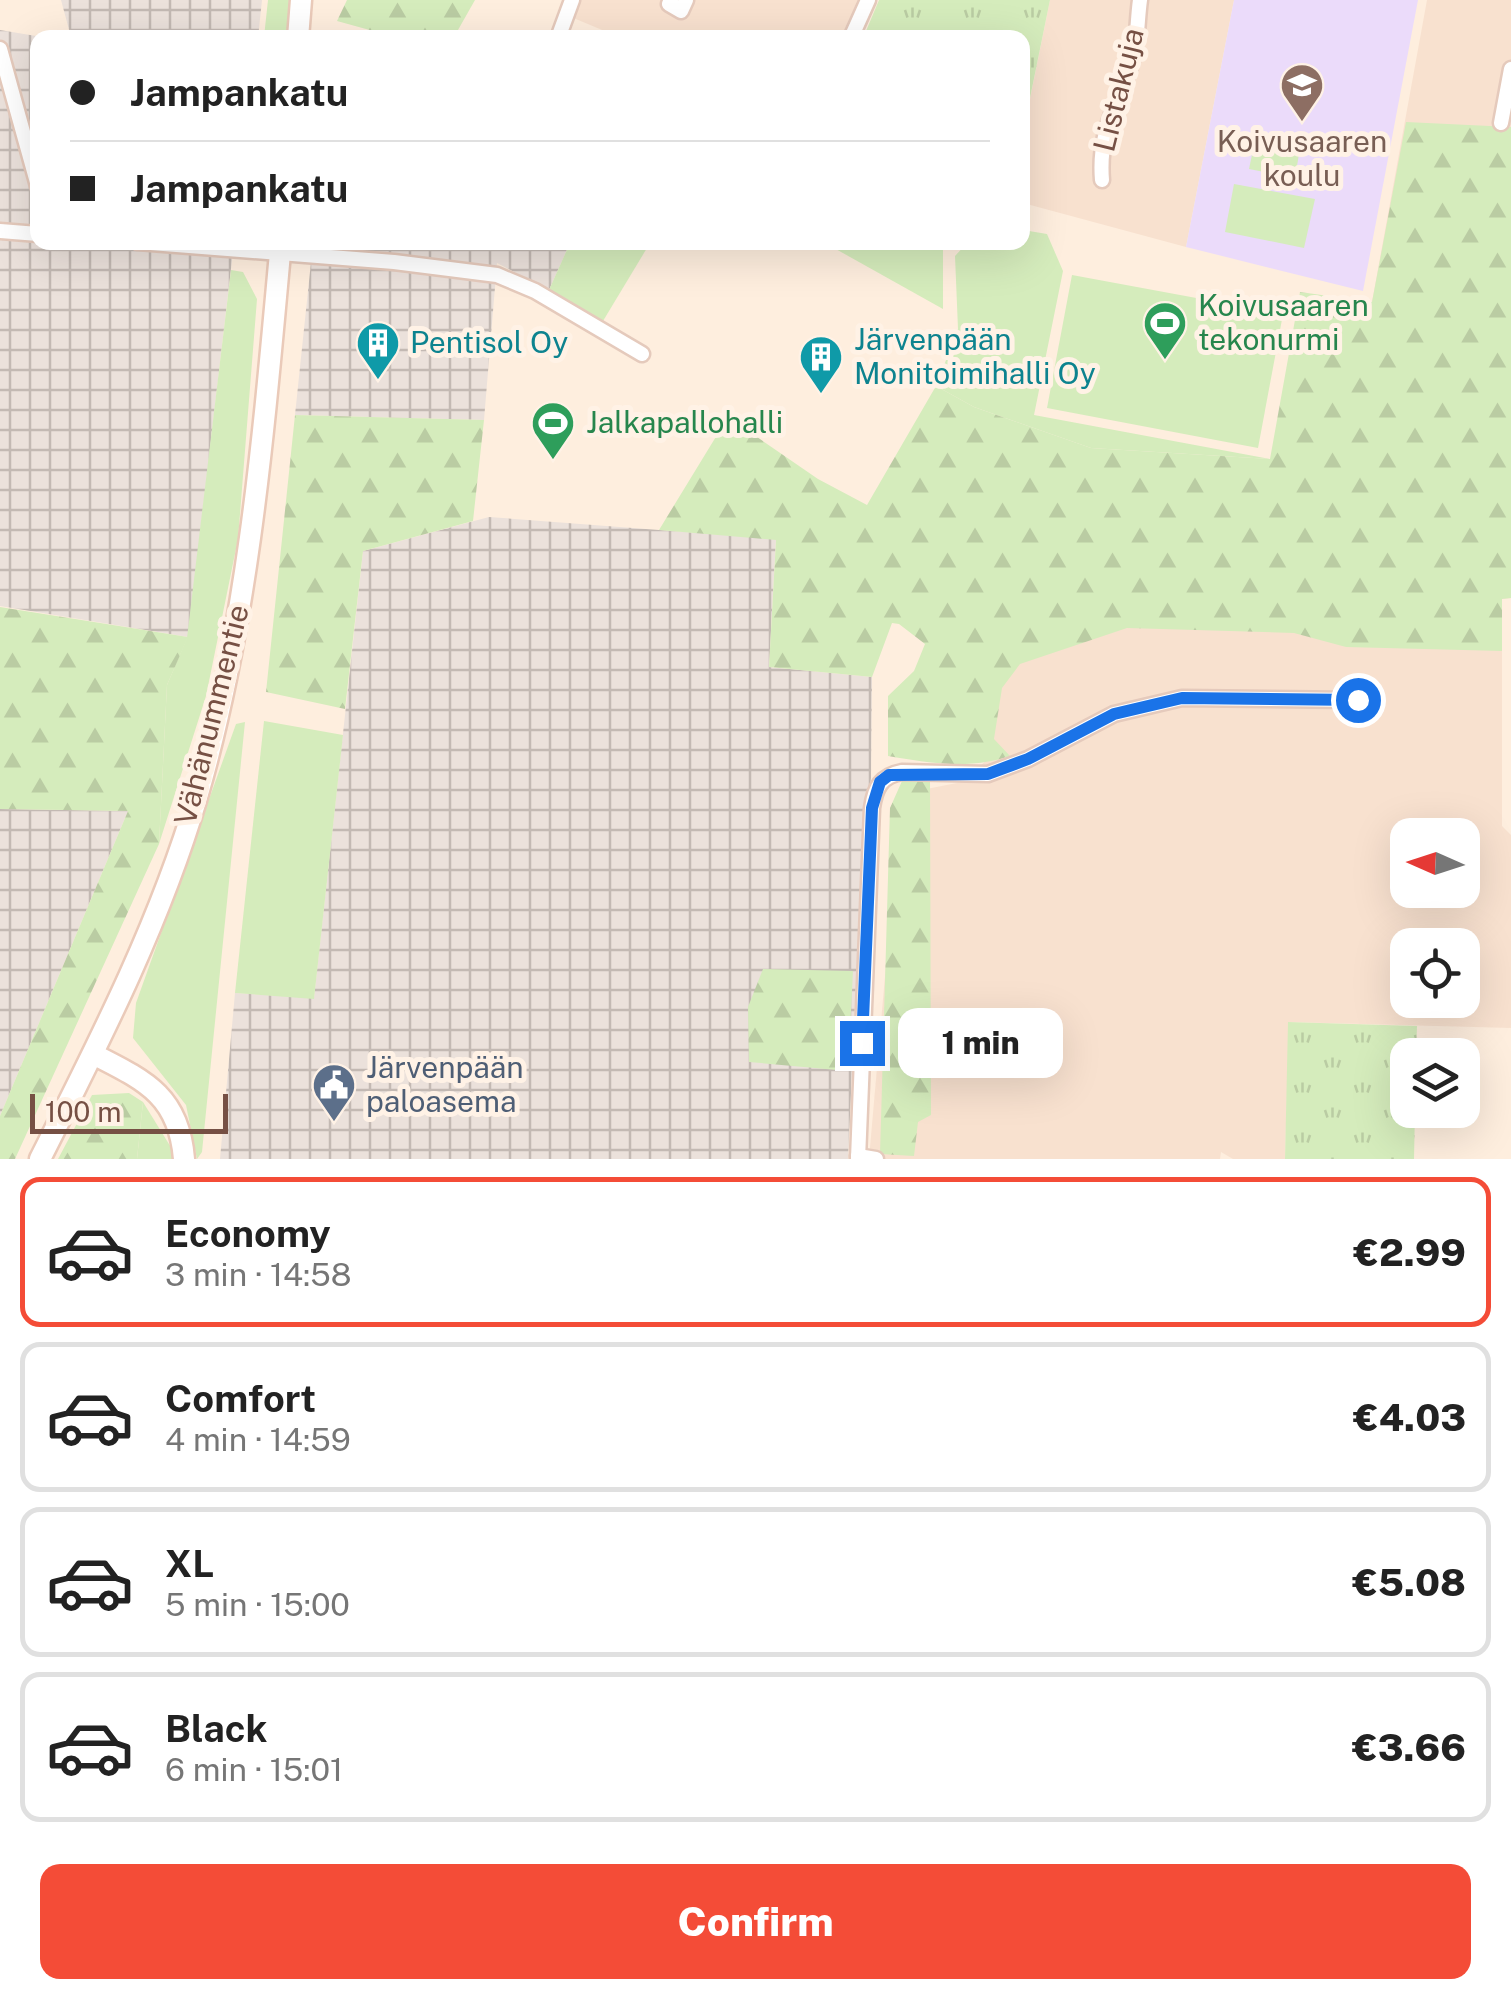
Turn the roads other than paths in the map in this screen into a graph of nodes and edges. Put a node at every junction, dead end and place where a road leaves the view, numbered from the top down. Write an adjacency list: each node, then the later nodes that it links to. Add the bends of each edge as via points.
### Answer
1 (301, 0): 7 (main road)
2 (572, 0): 8 (street)
3 (671, 0): 4 (street, via 681,11)
4 (686, 0)
5 (868, 0): 9 (street)
6 (1140, 0): 14 (street, Listakuja, via 1132,61 1100,153)
7 (299, 30)
8 (561, 30)
9 (855, 30)
10 (0, 48): 13 (street)
11 (1511, 69): 12 (street)
12 (1501, 123)
13 (30, 157)
14 (1102, 180)
15 (0, 231): 16 (street)
16 (30, 233)
17 (281, 250): 21 (main road, Vähänummentie, via 253,509 219,709 196,800 155,914)
18 (297, 250): 19 (street, via 498,275)
19 (642, 354)
20 (1358, 700): 22 (street, via 1182,698 1114,714 988,774 902,772 880,782 872,808)
21 (93, 1054): 23 (main road, Vähänummentie); 24 (main road, via 144,1080 170,1107)
22 (858, 1158): 25 (street)
23 (40, 1159)
24 (184, 1159)
25 (876, 1159)

